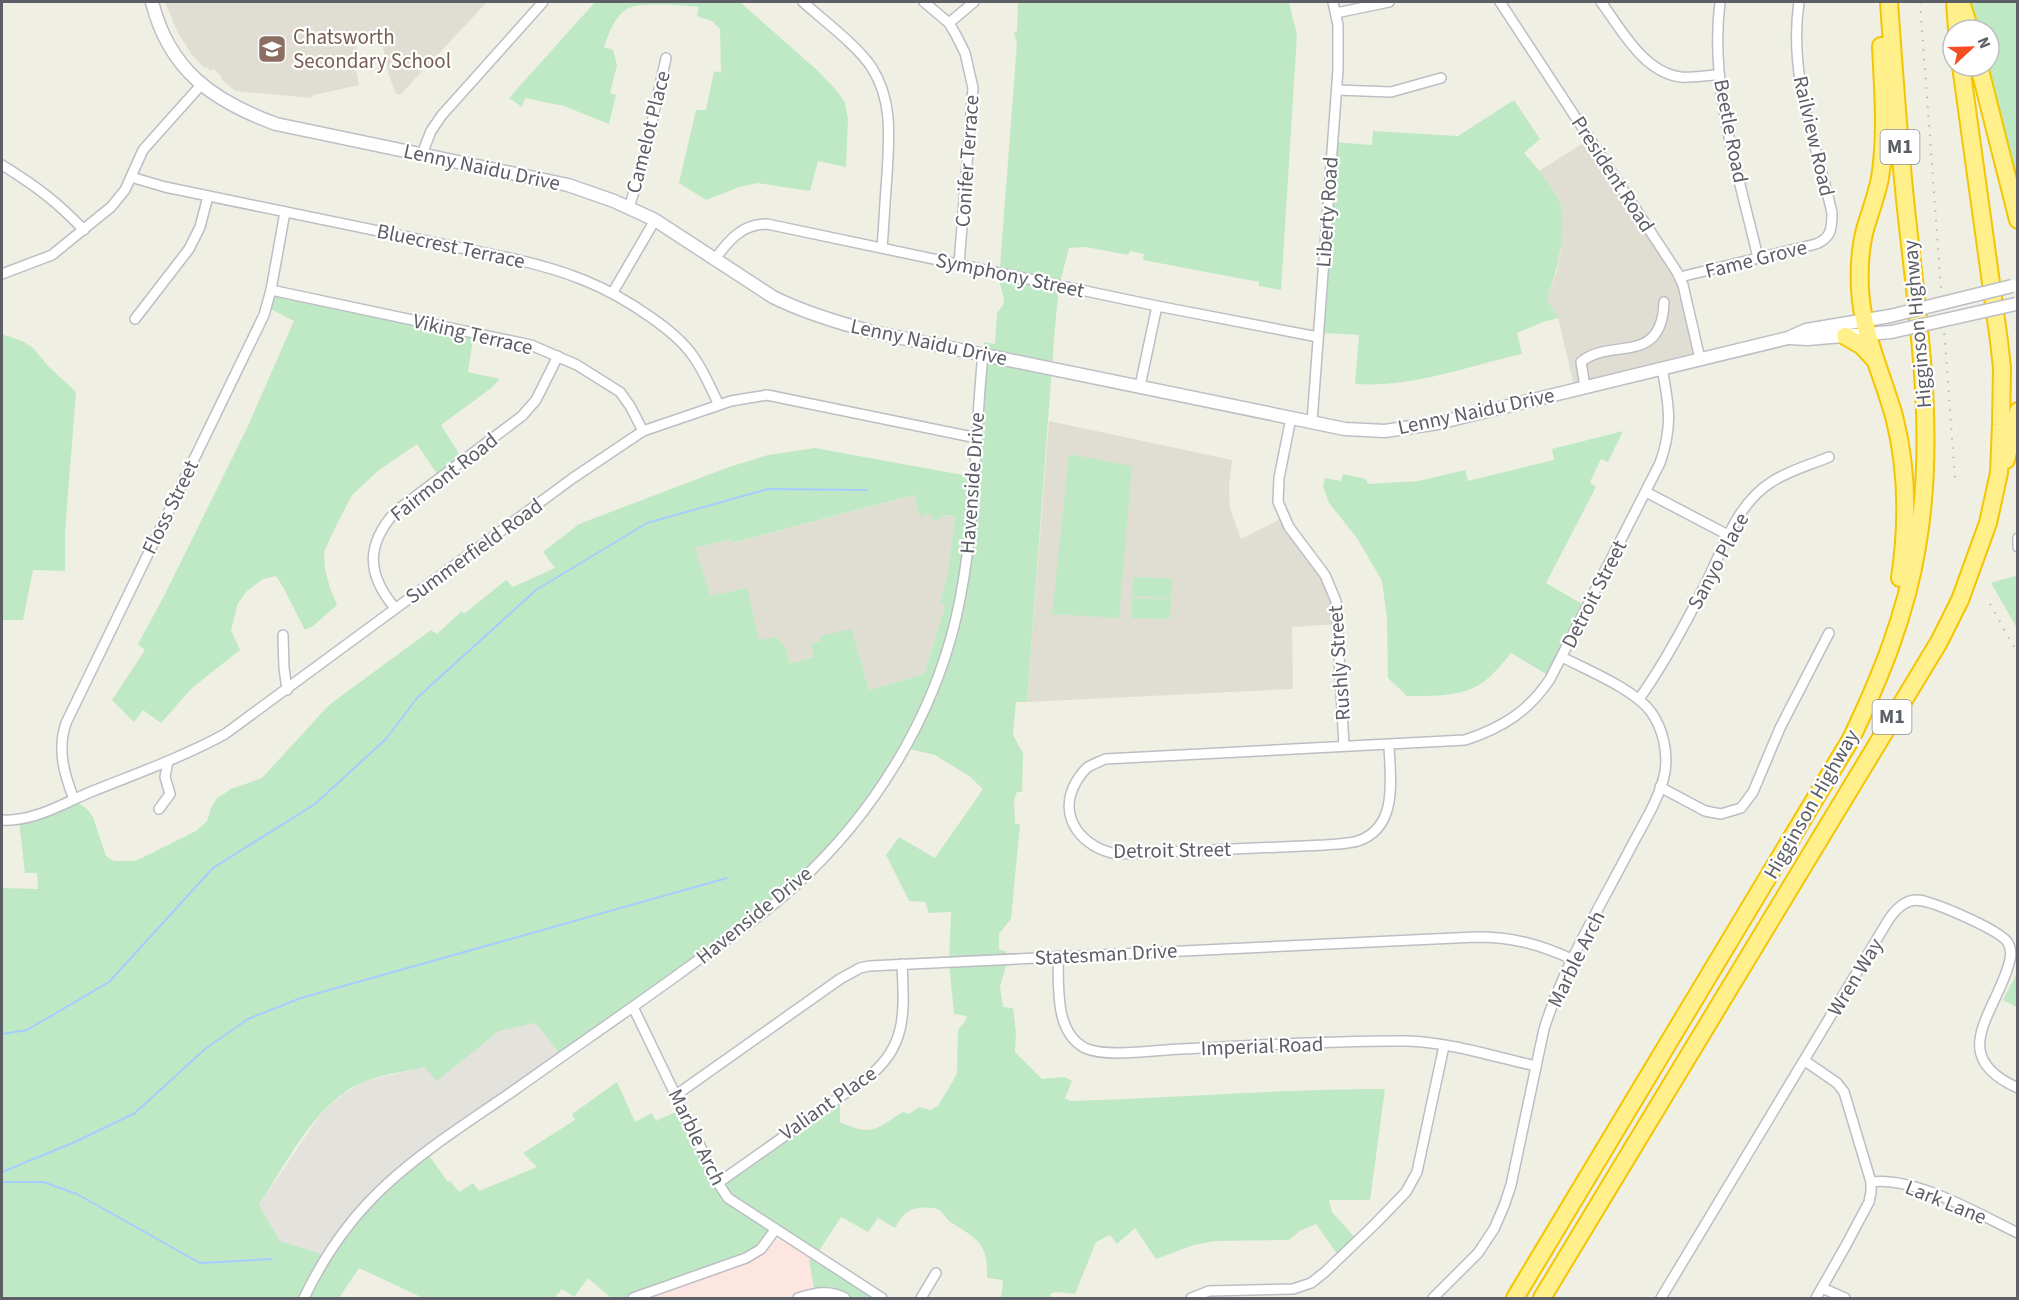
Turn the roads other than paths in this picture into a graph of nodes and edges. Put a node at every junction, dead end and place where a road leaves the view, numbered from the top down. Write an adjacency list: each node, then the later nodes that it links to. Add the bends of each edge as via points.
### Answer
1 (152, 2): 26 (street, Lenny Naidu Drive, via 171,46)
2 (543, 2): 28 (street, via 442,115)
3 (803, 2): 16 (street)
4 (820, 2): 16 (street)
5 (924, 2): 20 (street, Conifer Terrace)
6 (974, 2): 20 (street)
7 (1333, 2): 17 (street, Liberty Road)
8 (1389, 2): 17 (street)
9 (1500, 2): 43 (street, President Road)
10 (1601, 2): 22 (street, via 1650,65 1678,77)
11 (1719, 2): 22 (street, Beetle Road)
12 (1799, 2): 37 (street, Railview Road, via 1799,84 1832,213)
13 (1888, 2): 51 (highway, via 1881,17 1880,176 1861,257 1860,290); 77 (highway, Higginson Highway / M1, via 1926,448 1917,548)
14 (1955, 2): 18 (highway)
15 (1961, 2): 19 (highway)
16 (812, 10): 38 (street, via 872,66 887,101 890,137)
17 (1336, 13): 27 (street, Liberty Road)
18 (1956, 18)
19 (1966, 18)
20 (949, 23): 41 (street, Conifer Terrace, via 965,53 972,88)
21 (666, 58): 32 (street, Camelot Place)
22 (1719, 75): 39 (street, Beetle Road)
23 (1441, 78): 27 (street, via 1391,92)
24 (1963, 78): 69 (highway, Higginson Highway / M1, via 2002,368)
25 (1982, 78): 35 (highway)
26 (201, 85): 28 (street, Lenny Naidu Drive, via 237,109 276,124); 30 (street, via 142,150)
27 (1337, 90): 53 (street, Liberty Road)
28 (422, 154): 32 (street, Lenny Naidu Drive, via 568,185)
29 (2, 165): 36 (street, via 43,191)
30 (131, 177): 31 (street, Bluecrest Terrace); 36 (street, via 116,201)
31 (208, 196): 33 (street, Bluecrest Terrace); 50 (street, via 189,249)
32 (629, 207): 34 (street, Lenny Naidu Drive)
33 (285, 212): 45 (street, Floss Street); 46 (street, Bluecrest Terrace, via 540,265)
34 (655, 220): 40 (street, Lenny Naidu Drive); 46 (street)
35 (2018, 220)
36 (84, 230): 42 (street, via 52,255)
37 (1829, 235): 39 (street, Fame Grove, via 1816,244)
38 (882, 248): 40 (street, Symphony Street, via 760,224 737,234); 41 (street, Symphony Street)
39 (1758, 258): 43 (street, Fame Grove)
40 (715, 259): 55 (street, Lenny Naidu Drive, via 773,297 829,320)
41 (959, 264): 49 (street, Symphony Street)
42 (2, 274)
43 (1680, 277): 57 (street, President Road)
44 (2015, 285): 51 (street, Lenny Naidu Drive, bridge, via 1890,316)
45 (272, 290): 56 (street, Viking Terrace, via 531,345); 85 (street, Floss Street, via 259,325 66,723 62,756)
46 (613, 292): 62 (street, Bluecrest Terrace, via 658,322 692,354)
47 (1664, 302): 61 (street, via 1661,325 1644,343 1584,360 1581,366)
48 (2017, 304): 51 (street, Lenny Naidu Drive, bridge, via 1891,332)
49 (1157, 306): 53 (street, Symphony Street); 60 (street)
50 (135, 319)
51 (1867, 327): 52 (street, Lenny Naidu Drive); 54 (street, Lenny Naidu Drive, via 1806,330); 58 (highway)
52 (1845, 336): 54 (street, Lenny Naidu Drive); 58 (highway, via 1862,346)
53 (1318, 337): 65 (street, Liberty Road)
54 (1788, 338): 57 (street, Lenny Naidu Drive)
55 (983, 354): 60 (street, Lenny Naidu Drive); 67 (street, Havenside Drive)
56 (558, 356): 66 (street, Viking Terrace, via 620,393); 74 (street, Fairmont Road, via 536,400 522,416 396,511 381,530 373,566 380,587)
57 (1700, 359): 59 (street, Lenny Naidu Drive)
58 (1878, 363): 77 (highway, via 1901,444 1904,471 1904,554)
59 (1662, 368): 61 (street, Lenny Naidu Drive); 70 (street, Detroit Street, via 1669,402 1668,435)
60 (1140, 386): 64 (street, Lenny Naidu Drive)
61 (1585, 387): 65 (street, Lenny Naidu Drive, via 1408,428 1364,431)
62 (719, 405): 66 (street, Summerfield Road); 67 (street, Summerfield Road, via 767,395)
63 (2018, 411): 69 (highway, via 2009,454)
64 (1291, 418): 65 (street, Lenny Naidu Drive); 82 (street, Rushly Street, via 1278,502 1290,527 1325,575 1336,601)
65 (1312, 422)
66 (643, 431): 74 (street, Summerfield Road)
67 (977, 438): 91 (street, Havenside Drive, via 969,545 953,628 925,706 885,780 851,828 795,886)
68 (1829, 457): 71 (street, Sanyo Place, via 1769,483 1742,512)
69 (1999, 473): 112 (highway, Higginson Highway / M1, via 1988,523 1970,574 1939,642)
70 (1646, 492): 71 (street); 78 (street, Detroit Street)
71 (1728, 535): 80 (street, Sanyo Place, via 1686,622)
72 (2018, 538): 73 (street)
73 (2018, 547)
74 (395, 608): 79 (street, Summerfield Road)
75 (1829, 633): 84 (street, via 1780,728 1753,792 1741,808 1721,814 1705,812)
76 (283, 634): 79 (street)
77 (1893, 641): 111 (highway, Higginson Highway / M1, via 1851,739)
78 (1562, 657): 80 (street, Marble Arch); 81 (street, Detroit Street, via 1539,695 1499,727 1465,740)
79 (287, 690): 83 (street, Summerfield Road, via 225,734)
80 (1640, 699): 84 (street, Marble Arch, via 1658,722 1665,742 1666,763)
81 (1389, 745): 82 (street, Detroit Street); 82 (street, Detroit Street, via 1387,813 1373,833 1355,842 1118,854 1098,849 1082,839 1070,815 1072,792 1078,780 1089,767 1105,759)
82 (1344, 746)
83 (168, 761): 85 (street, Summerfield Road); 86 (street, via 165,777 170,794)
84 (1660, 787): 89 (street, Marble Arch)
85 (74, 799): 87 (street, Summerfield Road, via 27,818)
86 (159, 809)
87 (2, 820)
88 (1058, 956): 89 (street, Statesman Drive, via 1476,937 1530,942); 90 (street, Statesman Drive); 92 (street, Imperial Road, via 1062,1018 1074,1038 1085,1048 1096,1051 1367,1042)
89 (1572, 959): 94 (street, Marble Arch, via 1550,1012)
90 (902, 964): 96 (street, Statesman Drive, via 869,966 851,973); 98 (street, Valiant Place, via 903,1022 886,1062)
91 (633, 1007): 96 (street, Marble Arch); 103 (street, Havenside Drive, via 386,1184 340,1237)
92 (1444, 1046): 94 (street, Imperial Road); 109 (street, via 1417,1172 1406,1192 1374,1225 1311,1283 1293,1289 1209,1291)
93 (1805, 1061): 95 (street, Wren Way, via 1894,912 1902,904 1923,900 1991,929 2010,945 2007,971 1983,1022 1979,1040 1989,1070); 97 (street, via 1844,1092); 113 (street, Wren Way)
94 (1536, 1066): 110 (street, Marble Arch, via 1511,1185 1494,1229 1478,1252)
95 (2018, 1088)
96 (676, 1095): 98 (street, Marble Arch)
97 (1871, 1182): 100 (street, Lark Lane, via 1896,1182 1923,1189); 102 (street, via 1869,1202)
98 (718, 1183): 99 (street, Marble Arch, via 732,1201)
99 (775, 1230): 104 (street, via 761,1249 746,1258); 107 (street, Marble Arch)
100 (2018, 1233)
101 (936, 1273): 108 (street)
102 (1822, 1288): 114 (street); 115 (street)
103 (306, 1298)
104 (633, 1299)
105 (798, 1299): 106 (street, via 822,1292)
106 (845, 1299)
107 (882, 1299)
108 (921, 1299)
109 (1191, 1299)
110 (1433, 1299)
111 (1515, 1299)
112 (1542, 1299)
113 (1661, 1299)
114 (1816, 1299)
115 (1845, 1299)

